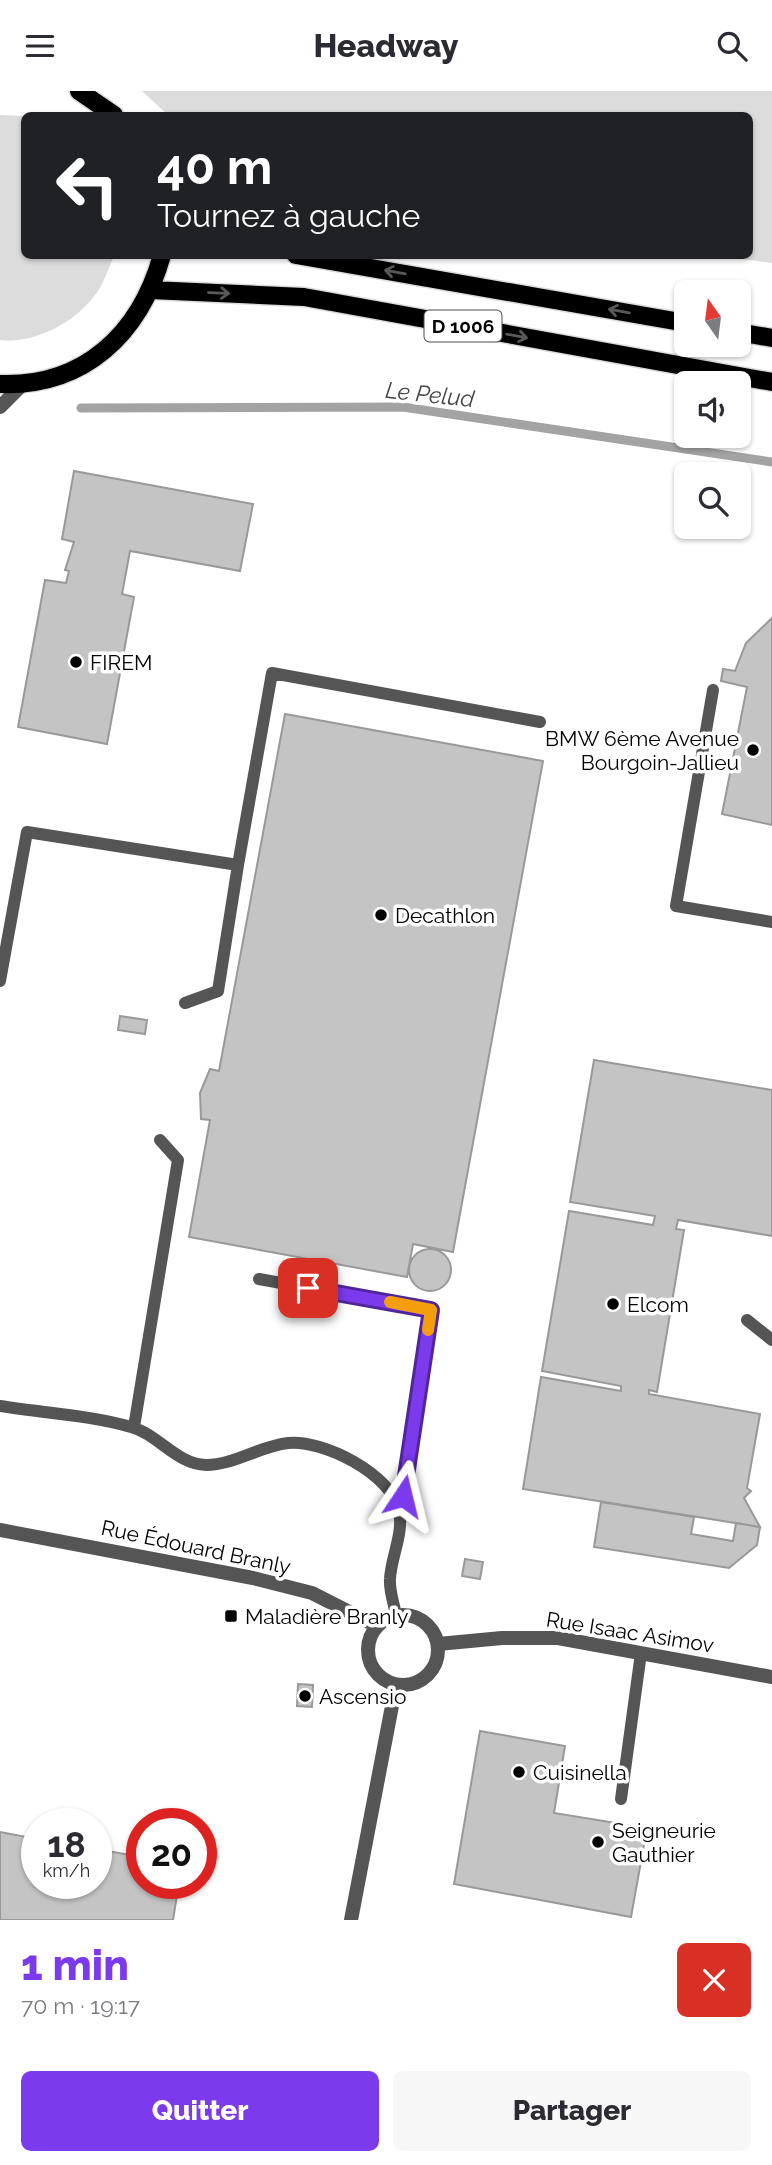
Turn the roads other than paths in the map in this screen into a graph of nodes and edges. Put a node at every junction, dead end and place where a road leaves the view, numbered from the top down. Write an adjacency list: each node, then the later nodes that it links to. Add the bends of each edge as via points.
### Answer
1 (79, 91): 2 (main road)
2 (110, 112)
3 (161, 259): 5 (main road)
4 (319, 259): 6 (main road, D 1006, one-way to 4)
5 (151, 290): 9 (main road, D 1006, one-way to 9, via 304,297); 11 (main road, via 113,345 85,365)
6 (674, 321)
7 (751, 334): 8 (main road)
8 (772, 338)
9 (772, 382)
10 (0, 384): 11 (main road)
11 (22, 385): 12 (street)
12 (0, 407)
13 (713, 690): 16 (lane, via 676,906)
14 (540, 722): 15 (lane, via 272,673)
15 (238, 865): 17 (lane, via 27,832); 18 (lane, via 218,991)
16 (772, 922)
17 (0, 981)
18 (185, 1003)
19 (160, 1140): 24 (lane, via 178,1160)
20 (259, 1279): 25 (lane, via 431,1310)
21 (747, 1320): 22 (lane)
22 (772, 1340)
23 (0, 1406): 24 (lane)
24 (134, 1427): 25 (lane, via 170,1452 203,1465 222,1464 291,1442 329,1449 378,1479)
25 (400, 1511): 27 (lane, via 389,1580)
26 (0, 1530): 28 (street, Rue Édouard Branly, via 312,1593)
27 (396, 1615): 28 (street); 29 (street, via 428,1624)
28 (377, 1626): 32 (street, via 368,1656 378,1675)
29 (439, 1644): 30 (street, Rue Isaac Asimov, via 558,1638); 32 (street, via 435,1667 428,1676)
30 (641, 1653): 31 (street, Rue Isaac Asimov); 33 (lane)
31 (772, 1677)
32 (396, 1685): 34 (street)
33 (621, 1799)
34 (351, 1920)

